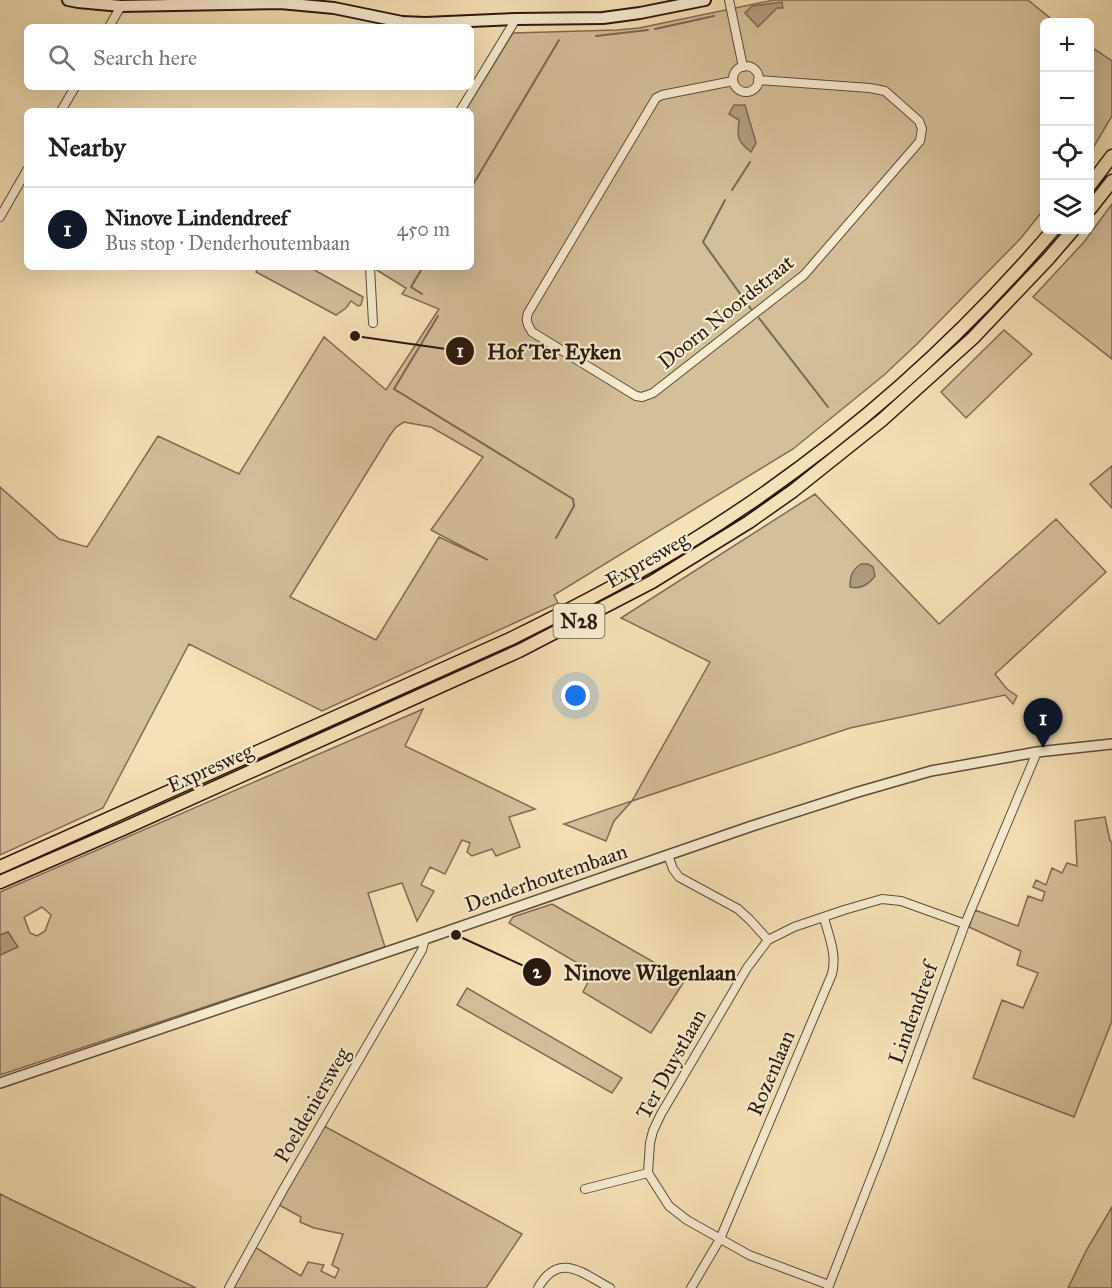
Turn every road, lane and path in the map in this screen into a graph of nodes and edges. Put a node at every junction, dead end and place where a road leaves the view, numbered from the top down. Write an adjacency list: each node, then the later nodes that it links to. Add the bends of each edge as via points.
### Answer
1 (68, 0): 4 (main road)
2 (705, 0): 5 (main road, via 603,18)
3 (729, 0): 7 (street)
4 (122, 6): 5 (main road, via 280,3 334,8 402,22); 6 (street)
5 (516, 19): 10 (street)
6 (111, 24)
7 (743, 67): 8 (street, via 755,70); 9 (street, via 735,73)
8 (758, 80): 9 (street, via 754,89 745,92 737,89); 9 (street, Doorn Noordstraat, via 885,91 919,122 920,141 804,275 653,393 636,396 532,332 526,318 656,98)
9 (733, 81)
10 (474, 88)
11 (73, 90): 13 (street)
12 (473, 90): 14 (street)
13 (63, 108)
14 (462, 108)
15 (1112, 156): 17 (highway)
16 (24, 175): 20 (street)
17 (1093, 180)
18 (1112, 181): 19 (highway)
19 (1094, 203)
20 (0, 217)
21 (1049, 234): 28 (highway, Expresweg / N28, via 964,326 896,390 784,479 690,542 574,608 510,639)
22 (1070, 234): 29 (highway, Expresweg / N28, via 973,338 882,420 793,491 679,566 519,651)
23 (370, 270): 24 (street)
24 (373, 323)
25 (1112, 744): 26 (street, Denderhoutembaan)
26 (1037, 752): 27 (street, Denderhoutembaan, via 931,771); 31 (street, Lindendreef)
27 (668, 855): 32 (street, Denderhoutembaan); 33 (street, via 679,878 738,909)
28 (0, 867)
29 (0, 882)
30 (824, 918): 31 (street, Ter Duystlaan, via 873,901 892,899); 33 (street, Ter Duystlaan); 37 (street, Rozenlaan, via 834,955 832,974)
31 (965, 924): 38 (street, Lindendreef)
32 (425, 939): 34 (street, Denderhoutembaan); 39 (street, Poeldeniersweg)
33 (768, 940): 35 (street, Ter Duystlaan, via 747,968 661,1114 650,1143)
34 (0, 1083)
35 (648, 1173): 36 (street); 37 (street, via 669,1206)
36 (585, 1189)
37 (720, 1239): 38 (street); 42 (street, Rozenlaan)
38 (828, 1287)
39 (229, 1288)
40 (538, 1288): 41 (street, via 554,1269 562,1268 576,1270)
41 (610, 1288)
42 (691, 1288)

